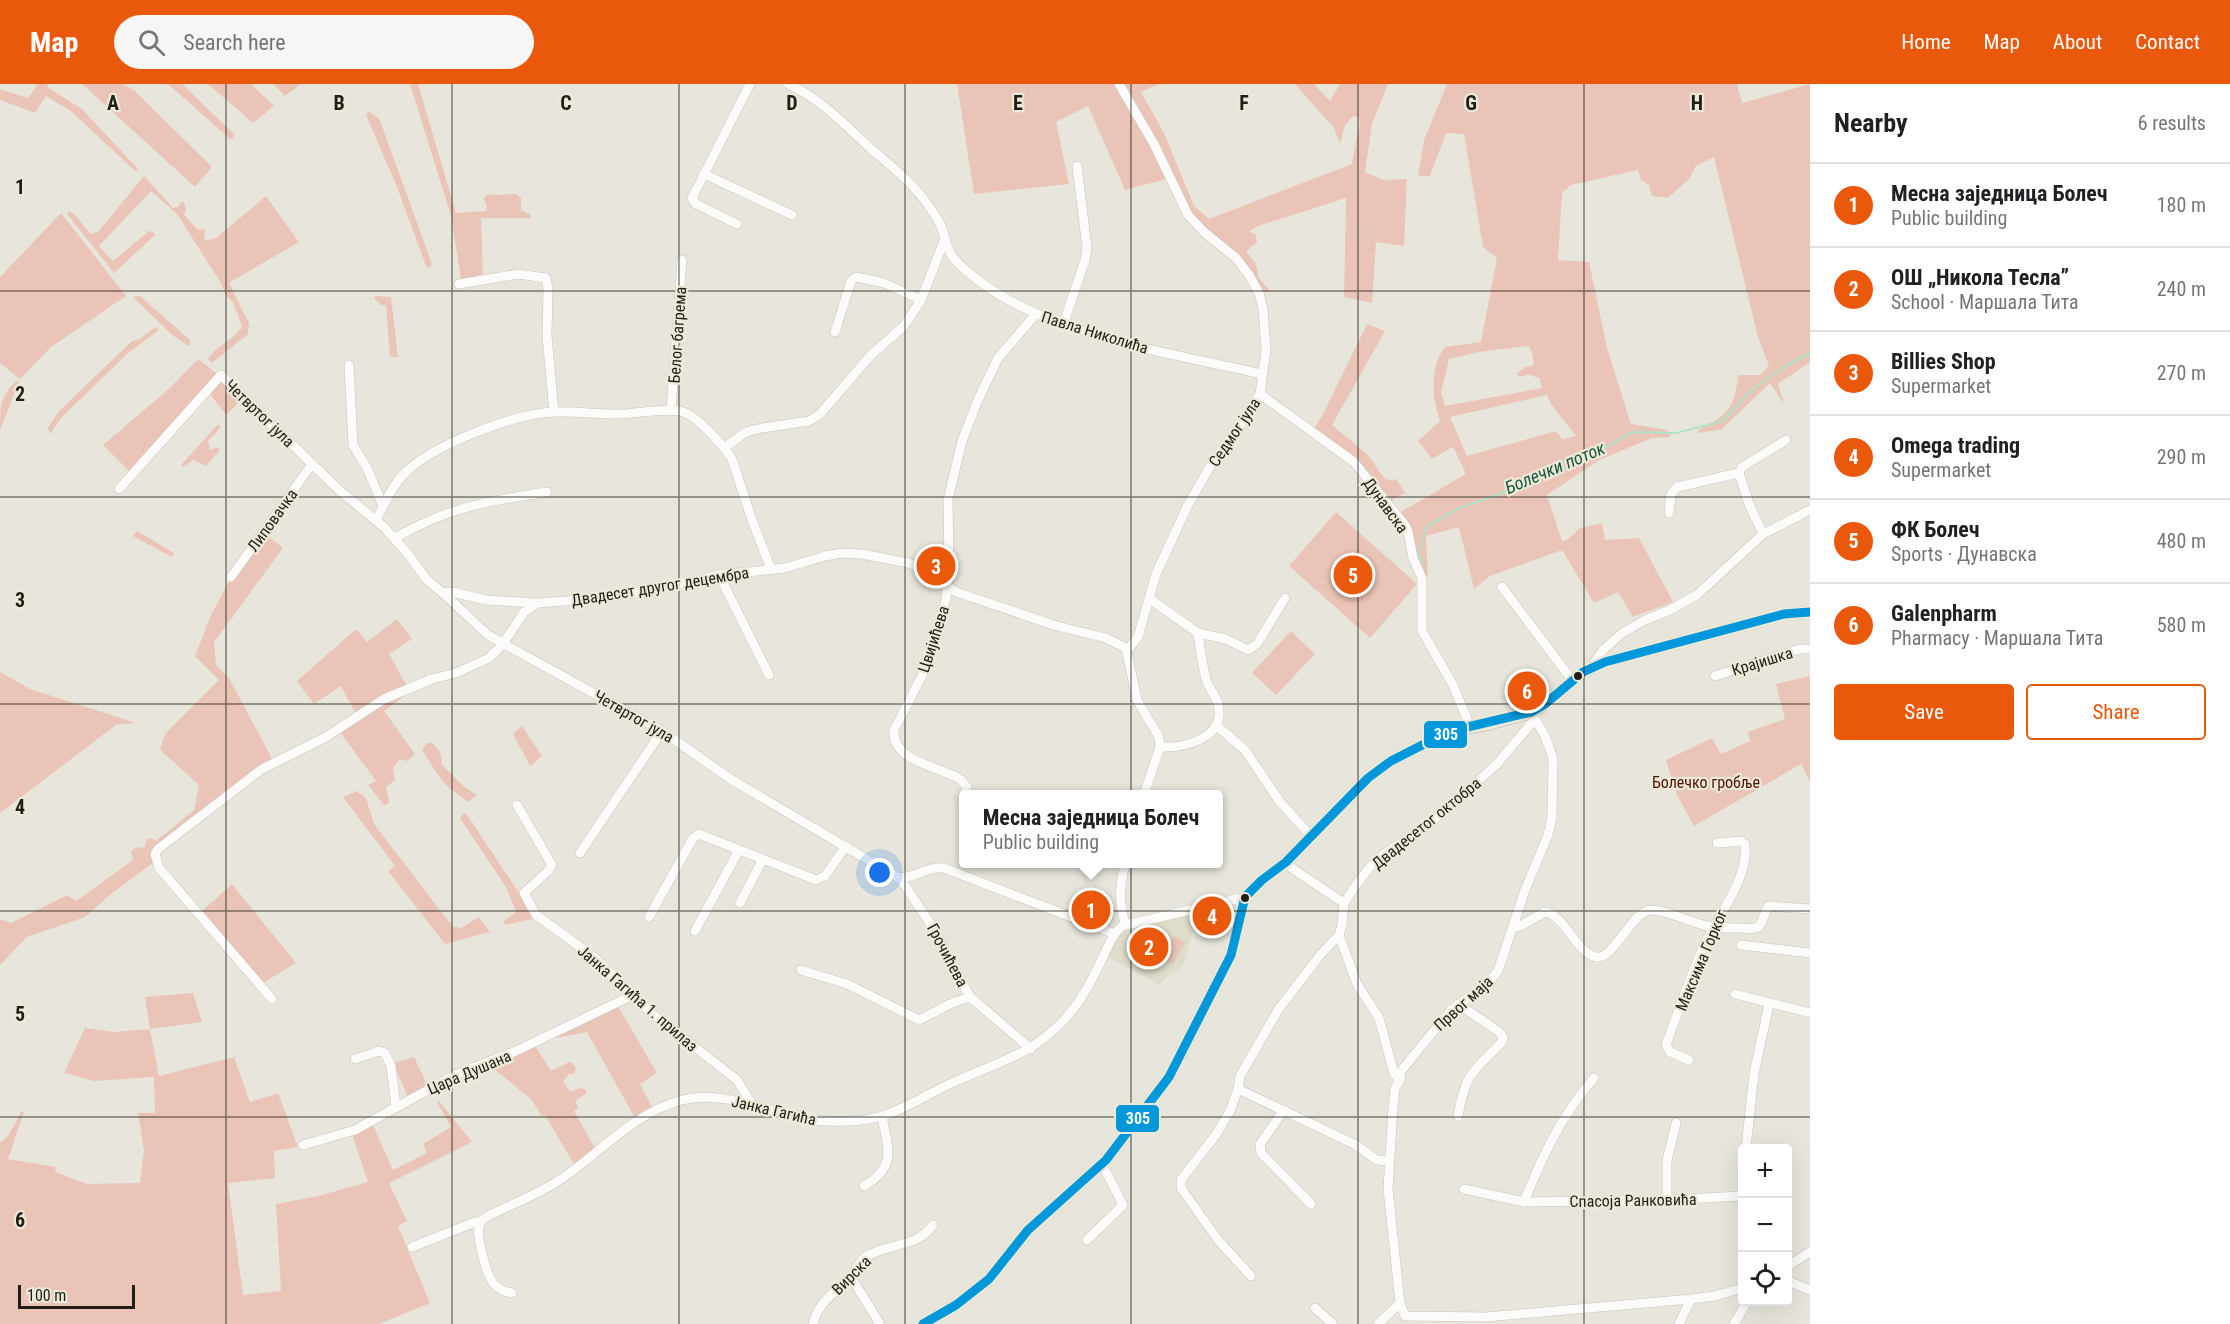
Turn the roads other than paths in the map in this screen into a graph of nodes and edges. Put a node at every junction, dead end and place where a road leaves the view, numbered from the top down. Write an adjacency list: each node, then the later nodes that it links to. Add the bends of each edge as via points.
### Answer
1 (750, 84): 6 (street)
2 (788, 84): 4 (street, Павла Николића)
3 (1119, 84): 17 (street, Седмог јула, via 1154,144 1188,215 1236,258 1259,293 1266,338)
4 (803, 88): 9 (street, Павла Николића, via 911,183 938,220)
5 (1077, 166): 14 (street, via 1087,248)
6 (704, 174): 7 (street); 8 (street, via 693,195 694,201)
7 (792, 215)
8 (737, 224)
9 (944, 241): 12 (street); 13 (street, Павла Николића, via 968,271)
10 (682, 260): 19 (street, Белог багрема)
11 (459, 285): 20 (street, via 518,274 546,278)
12 (921, 300): 15 (street, via 884,283 856,278 851,281); 22 (street, via 904,326 876,350 816,417 755,429)
13 (1036, 314): 14 (street, Павла Николића); 36 (street, Цвијићева, via 998,358 962,441 948,499)
14 (1063, 325): 17 (street, Павла Николића)
15 (835, 332)
16 (349, 365): 27 (street, via 353,445)
17 (1262, 374): 18 (street, Седмог јула)
18 (1260, 394): 39 (street, Седмог јула, via 1213,461 1187,507 1156,574); 53 (street, Дунавска, via 1354,462 1408,531 1422,578 1422,631 1453,685)
19 (671, 410): 20 (street, via 621,414); 22 (street, via 686,413)
20 (554, 412): 27 (street, via 504,421 429,455 406,471)
21 (1786, 440): 24 (street, via 1742,467)
22 (724, 448): 33 (street, via 732,459)
23 (312, 464): 25 (street, Четвртог јула, via 221,375); 30 (street, Четвртог јула); 35 (street, Липовачка)
24 (1739, 473): 29 (street, via 1677,487 1671,494); 31 (street)
25 (119, 489)
26 (547, 492): 32 (street, via 466,506)
27 (382, 506): 30 (street)
28 (1810, 510): 31 (street)
29 (1669, 513)
30 (376, 520): 32 (street, Четвртог јула)
31 (1763, 534): 47 (street, via 1698,594 1621,634)
32 (395, 538): 38 (street, Четвртог јула, via 426,580)
33 (771, 569): 34 (street, Двадесет другог децембра); 36 (street, Двадесет другог децембра, via 825,555 862,554 929,571)
34 (718, 575): 41 (street, Двадесет другог децембра, via 650,591); 48 (street)
35 (231, 577)
36 (948, 587): 45 (street, Двадесет другог децембра); 56 (street, Цвијићева, via 925,670 893,738 903,754 960,779)
37 (1502, 587): 50 (street)
38 (443, 593): 41 (street, Двадесет другог децембра); 44 (street, Четвртог јула, via 476,625)
39 (1150, 598): 43 (street); 45 (street, Седмог јула, via 1138,637)
40 (1285, 598): 43 (street, via 1251,649)
41 (538, 603): 44 (street, via 524,612)
42 (1810, 612): 47 (street, via 1784,614)
43 (1198, 633): 52 (street, via 1206,682 1219,708)
44 (503, 644): 54 (street, Четвртог јула); 85 (street, via 478,664 384,699 326,737 262,769 158,849 155,854 159,868)
45 (1126, 648): 55 (street, via 1137,700 1156,728)
46 (1810, 649): 49 (street, Крајишка)
47 (1591, 667): 50 (street)
48 (769, 675)
49 (1715, 676)
50 (1572, 680): 51 (street)
51 (1533, 716): 53 (street); 70 (street, Двадесетог октобра, via 1496,765 1434,820 1369,868); 75 (street, Првог маја, via 1553,758 1552,817)
52 (1216, 725): 55 (street, via 1200,741 1181,747); 59 (street, via 1245,750 1280,802)
53 (1470, 726): 59 (street, via 1438,737 1380,768)
54 (662, 731): 61 (street, Четвртог јула, via 732,780); 63 (street)
55 (1160, 747): 57 (street)
56 (965, 790)
57 (1146, 790)
58 (517, 805): 83 (street, Јанка Гагића 1. прилаз, via 552,866 525,891 525,899 536,915 594,957)
59 (1311, 836): 65 (street)
60 (1717, 843): 74 (street, Максима Горког, via 1741,841 1746,850 1741,876)
61 (846, 846): 64 (street, via 825,876 816,880); 67 (street, Четвртог јула)
62 (739, 850): 64 (street); 72 (street, via 695,835); 76 (street)
63 (580, 853)
64 (763, 859): 69 (street)
65 (1286, 862): 68 (street); 70 (street)
66 (1124, 868): 73 (street, via 1121,892)
67 (900, 878): 77 (street, via 944,868); 84 (street, Грочићева, via 935,931)
68 (1245, 897): 73 (street); 104 (street, via 1231,955 1169,1077)
69 (740, 903)
70 (1344, 903): 78 (street, Двадесетог октобра)
71 (1810, 909): 74 (street, via 1771,905 1756,928)
72 (649, 917)
73 (1126, 925): 77 (street)
74 (1712, 927): 75 (street, via 1647,911 1600,957 1580,946 1548,912); 91 (street, Максима Горког, via 1666,1045 1670,1052)
75 (1513, 928): 86 (street, Првог маја, via 1494,978)
76 (694, 931)
77 (1115, 934): 89 (street, Јанка Гагића, via 1075,1007)
78 (1339, 935): 93 (street, Двадесетог октобра, via 1357,984 1379,1018 1394,1073); 94 (street, via 1278,1011 1240,1076)
79 (1741, 945): 80 (street)
80 (1810, 953)
81 (801, 969): 84 (street, via 847,984 919,1020)
82 (1736, 994): 87 (street)
83 (633, 995): 95 (street, Цара Душана, via 516,1052 455,1075); 96 (street, Јанка Гагића 1. прилаз, via 666,1026 737,1080)
84 (970, 997): 89 (street, Грочићева)
85 (272, 999)
86 (1458, 1004): 93 (street, Првог маја, via 1410,1058); 99 (street, via 1503,1037 1470,1074)
87 (1769, 1004): 88 (street); 101 (street, via 1754,1074)
88 (1810, 1013)
89 (1031, 1049): 98 (street, Јанка Гагића)
90 (355, 1059): 95 (street, via 379,1051 385,1053 391,1066)
91 (1689, 1060)
92 (1594, 1078): 109 (street, via 1562,1120)
93 (1400, 1080): 103 (street, Првог маја, via 1395,1088)
94 (1238, 1089): 97 (street); 118 (street, via 1216,1133 1180,1184 1218,1240)
95 (396, 1106): 102 (street, Цара Душана, via 355,1130)
96 (753, 1106): 98 (street, Јанка Гагића, via 821,1121); 111 (street, Јанка Гагића, via 712,1097 666,1105 559,1180)
97 (1284, 1110): 103 (street, via 1377,1160); 110 (street, via 1260,1144 1261,1153)
98 (882, 1116): 105 (street, via 887,1162 879,1178)
99 (1458, 1116)
100 (1676, 1124): 107 (street, via 1667,1161)
101 (1747, 1144)
102 (303, 1145)
103 (1389, 1161): 124 (street, Првог маја, via 1388,1189)
104 (1102, 1164): 113 (street, via 1123,1206); 130 (street, via 1028,1230 984,1283)
105 (864, 1186)
106 (1464, 1189): 109 (street, Спасоја Ранковића)
107 (1667, 1200): 108 (street, Спасоја Ранковића); 109 (street, Спасоја Ранковића)
108 (1738, 1200)
109 (1524, 1202)
110 (1311, 1204)
111 (481, 1222): 114 (street, Јанка Гагића); 122 (street, via 484,1259 491,1280 504,1292)
112 (933, 1225): 117 (street, Вирска, via 913,1242 865,1257)
113 (1087, 1240)
114 (412, 1247)
115 (1810, 1252): 116 (street)
116 (1792, 1263)
117 (850, 1276): 128 (street, Вирска, via 821,1304); 129 (street)
118 (1251, 1276)
119 (1792, 1283): 121 (street)
120 (1738, 1289): 123 (street)
121 (1810, 1290)
122 (512, 1293)
123 (1690, 1299): 127 (street); 133 (street)
124 (1400, 1302): 127 (street, Првог маја); 132 (street)
125 (1745, 1306): 134 (street)
126 (1315, 1308): 131 (street)
127 (1406, 1320)
128 (813, 1324)
129 (880, 1324)
130 (923, 1324)
131 (1333, 1324)
132 (1378, 1324)
133 (1679, 1324)
134 (1734, 1324)

